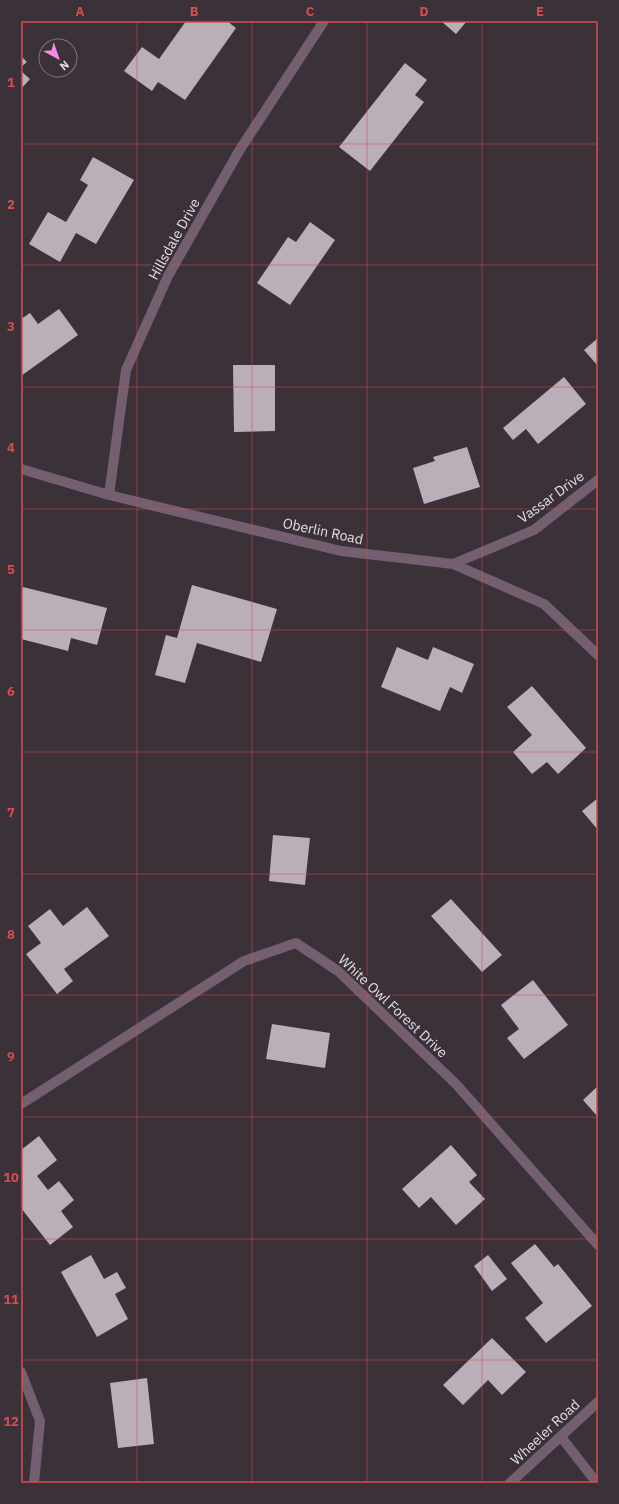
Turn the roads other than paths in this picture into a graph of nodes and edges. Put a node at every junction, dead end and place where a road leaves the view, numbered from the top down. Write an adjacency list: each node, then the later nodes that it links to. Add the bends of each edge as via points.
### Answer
1 (324, 21): 4 (street, Hillsdale Drive, via 239,151 168,276 126,370)
2 (21, 470): 4 (street, Oberlin Road)
3 (598, 480): 5 (street, Vassar Drive, via 534,530)
4 (109, 494): 5 (street, Oberlin Road, via 341,551)
5 (453, 564): 6 (street, Oberlin Road, via 544,604)
6 (598, 655)
7 (21, 1104): 8 (street, White Owl Forest Drive, via 244,961 296,943 338,971 456,1084)
8 (598, 1245)
9 (21, 1372): 12 (street, via 40,1421)
10 (598, 1402): 11 (street, Wheeler Road)
11 (561, 1437): 13 (street, Wheeler Road); 14 (street)
12 (34, 1483)
13 (510, 1483)
14 (597, 1483)

